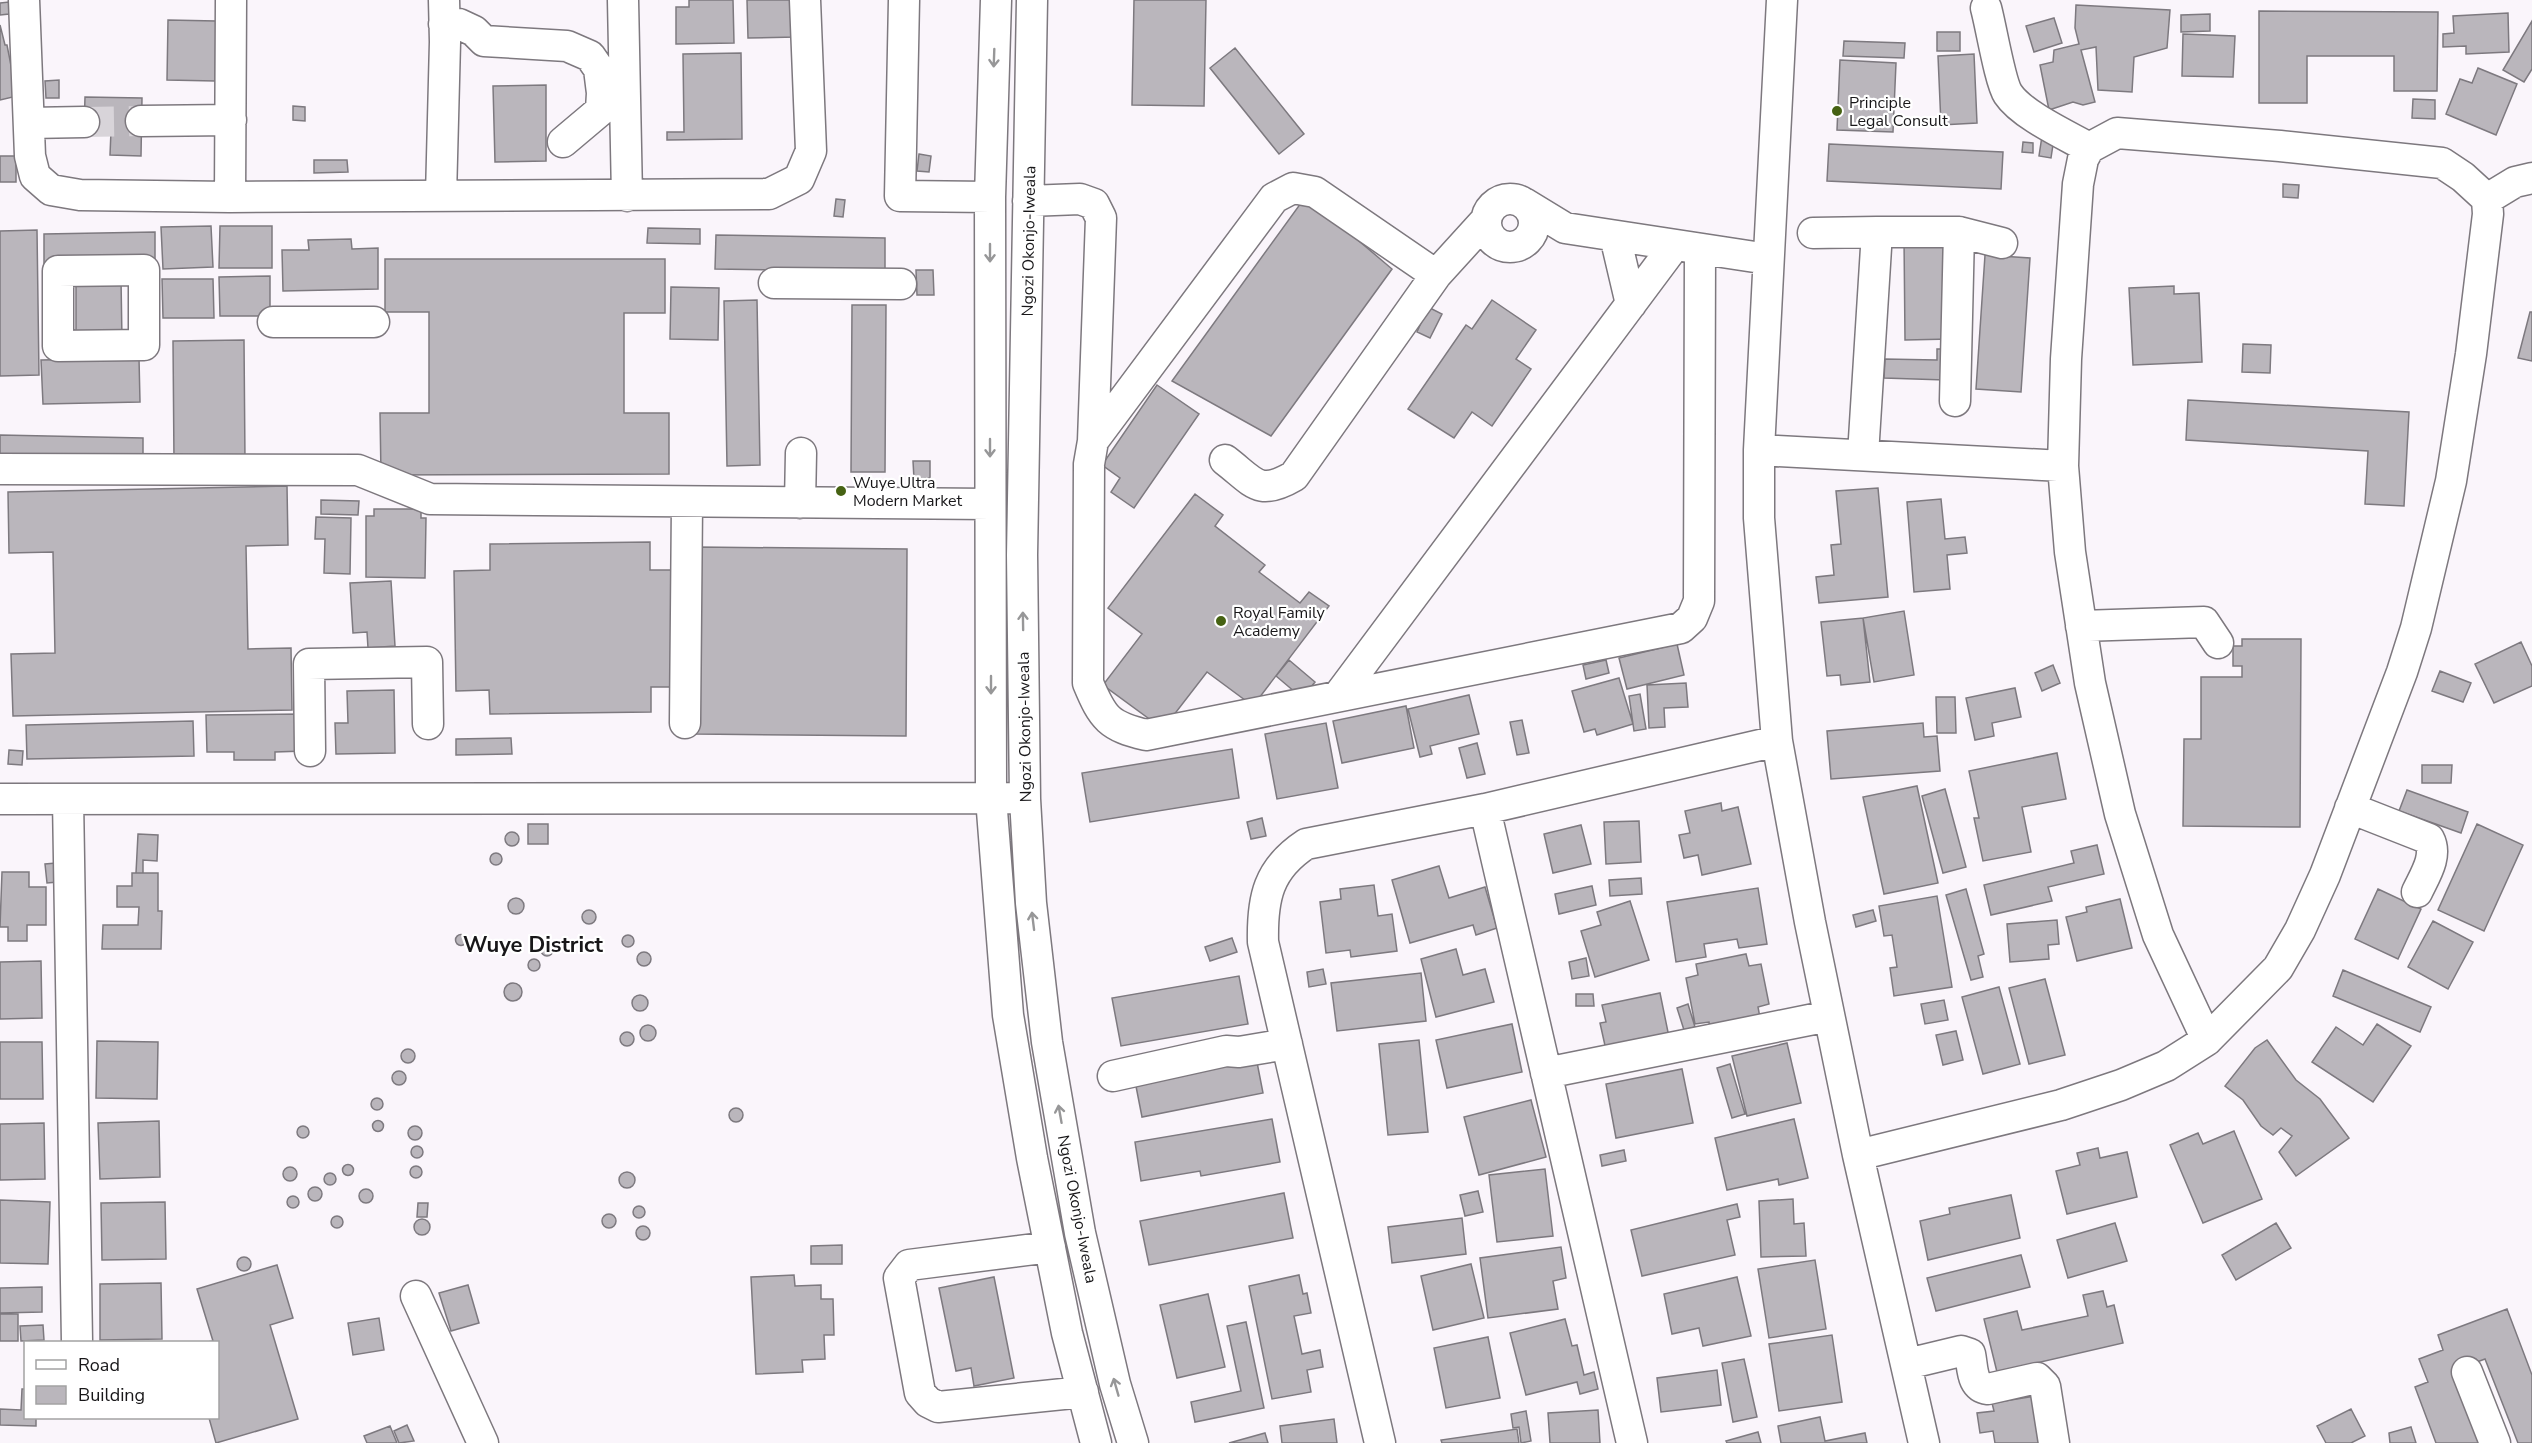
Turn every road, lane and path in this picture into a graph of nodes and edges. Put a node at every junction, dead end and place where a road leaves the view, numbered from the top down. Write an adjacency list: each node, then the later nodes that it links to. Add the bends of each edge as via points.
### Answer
1 (231, 0): 11 (street)
2 (623, 0): 19 (street)
3 (805, 0): 19 (street, via 811,151 800,179 769,194)
4 (904, 0): 21 (street, via 900,196)
5 (996, 0): 21 (street, Ngozi Okonjo-Iweala, one-way to 21)
6 (1032, 0): 23 (street, Ngozi Okonjo-Iweala)
7 (1782, 0): 35 (street)
8 (1986, 8): 16 (street, via 2006,92 2028,113)
9 (444, 12): 15 (street, via 484,41 567,46 590,56 599,69 601,110); 18 (street)
10 (16, 15): 14 (street)
11 (231, 120): 12 (street); 20 (street)
12 (141, 121)
13 (84, 122): 14 (street)
14 (29, 123): 20 (street, via 35,176 51,190 80,195)
15 (563, 142)
16 (2089, 148): 22 (street, via 2117,133 2442,164); 48 (street, via 2078,184)
17 (2532, 178): 22 (street, via 2515,182)
18 (441, 196): 19 (street); 20 (street)
19 (627, 196)
20 (230, 197)
21 (990, 197): 52 (street, Ngozi Okonjo-Iweala, one-way to 52)
22 (2487, 199): 64 (street, via 2471,354 2451,481 2416,628)
23 (1028, 201): 43 (street, via 1080,200 1094,204 1101,218); 61 (street, Ngozi Okonjo-Iweala, one-way to 23, via 1022,555)
24 (1524, 203): 25 (street, via 1499,201); 26 (street); 32 (street, via 1534,217 1532,234)
25 (1485, 221): 32 (street, via 1490,237); 33 (street)
26 (1565, 228): 30 (street); 32 (street)
27 (1877, 232): 28 (street); 29 (street); 46 (street)
28 (1959, 232): 31 (street); 42 (street)
29 (1813, 233)
30 (1615, 237): 34 (street); 39 (street)
31 (2002, 243)
32 (1515, 244): 33 (street)
33 (1462, 246): 36 (street)
34 (1687, 248): 35 (street); 39 (street); 55 (street, via 1699,601 1692,618 1682,628)
35 (1768, 259): 44 (street)
36 (1436, 275): 43 (street, via 1315,192 1293,188 1274,198); 47 (street, via 1294,476 1276,487 1260,487)
37 (774, 283): 38 (street)
38 (901, 284)
39 (1631, 304): 55 (street)
40 (273, 322): 41 (street)
41 (374, 322)
42 (1955, 401)
43 (1093, 441): 55 (street, via 1089,464 1088,683 1099,710 1119,728 1146,735)
44 (1759, 450): 46 (street); 58 (street, via 1759,518)
45 (801, 453): 51 (street)
46 (1863, 455): 48 (street)
47 (1225, 460)
48 (2063, 466): 53 (street)
49 (0, 469): 50 (street, via 357,470 430,499)
50 (687, 503): 51 (street); 56 (street)
51 (800, 503): 52 (street)
52 (990, 504): 60 (street, Ngozi Okonjo-Iweala, one-way to 60)
53 (2081, 626): 54 (street, via 2204,622); 68 (street, via 2090,683 2138,877 2158,935)
54 (2218, 643)
55 (1339, 695)
56 (685, 723)
57 (428, 724): 59 (street, via 428,662 309,664)
58 (1777, 741): 65 (street); 67 (street)
59 (310, 751)
60 (991, 798): 61 (street); 63 (street); 73 (street, Ngozi Okonjo-Iweala, via 1008,1015)
61 (1025, 798): 81 (street, Ngozi Okonjo-Iweala, one-way to 61, via 1115,1384 1080,1233 1047,1042 1031,903)
62 (0, 799): 63 (street)
63 (68, 799): 75 (street)
64 (2350, 808): 66 (street, via 2429,839 2434,848); 68 (street, via 2315,897 2278,968)
65 (1485, 809): 69 (street, via 1306,844 1277,869 1262,918 1263,942); 70 (street)
66 (2417, 892)
67 (1829, 1016): 70 (street); 72 (street)
68 (2207, 1040): 72 (street, via 2166,1066 2061,1105)
69 (1287, 1044): 71 (street, via 1226,1051); 82 (street)
70 (1546, 1073): 83 (street)
71 (1113, 1076)
72 (1857, 1155): 76 (street)
73 (1050, 1247): 78 (street, Ngozi Okonjo-Iweala); 78 (street, via 909,1265 899,1278 920,1393 938,1407)
74 (416, 1296): 79 (street)
75 (77, 1341)
76 (1906, 1364): 84 (street); 85 (street, via 1961,1351 1970,1354 1980,1388 2041,1380)
77 (2467, 1372): 86 (street)
78 (1083, 1392): 80 (street, Ngozi Okonjo-Iweala)
79 (483, 1443)
80 (1096, 1443)
81 (1133, 1443)
82 (1380, 1443)
83 (1632, 1443)
84 (1924, 1443)
85 (2054, 1443)
86 (2494, 1443)

